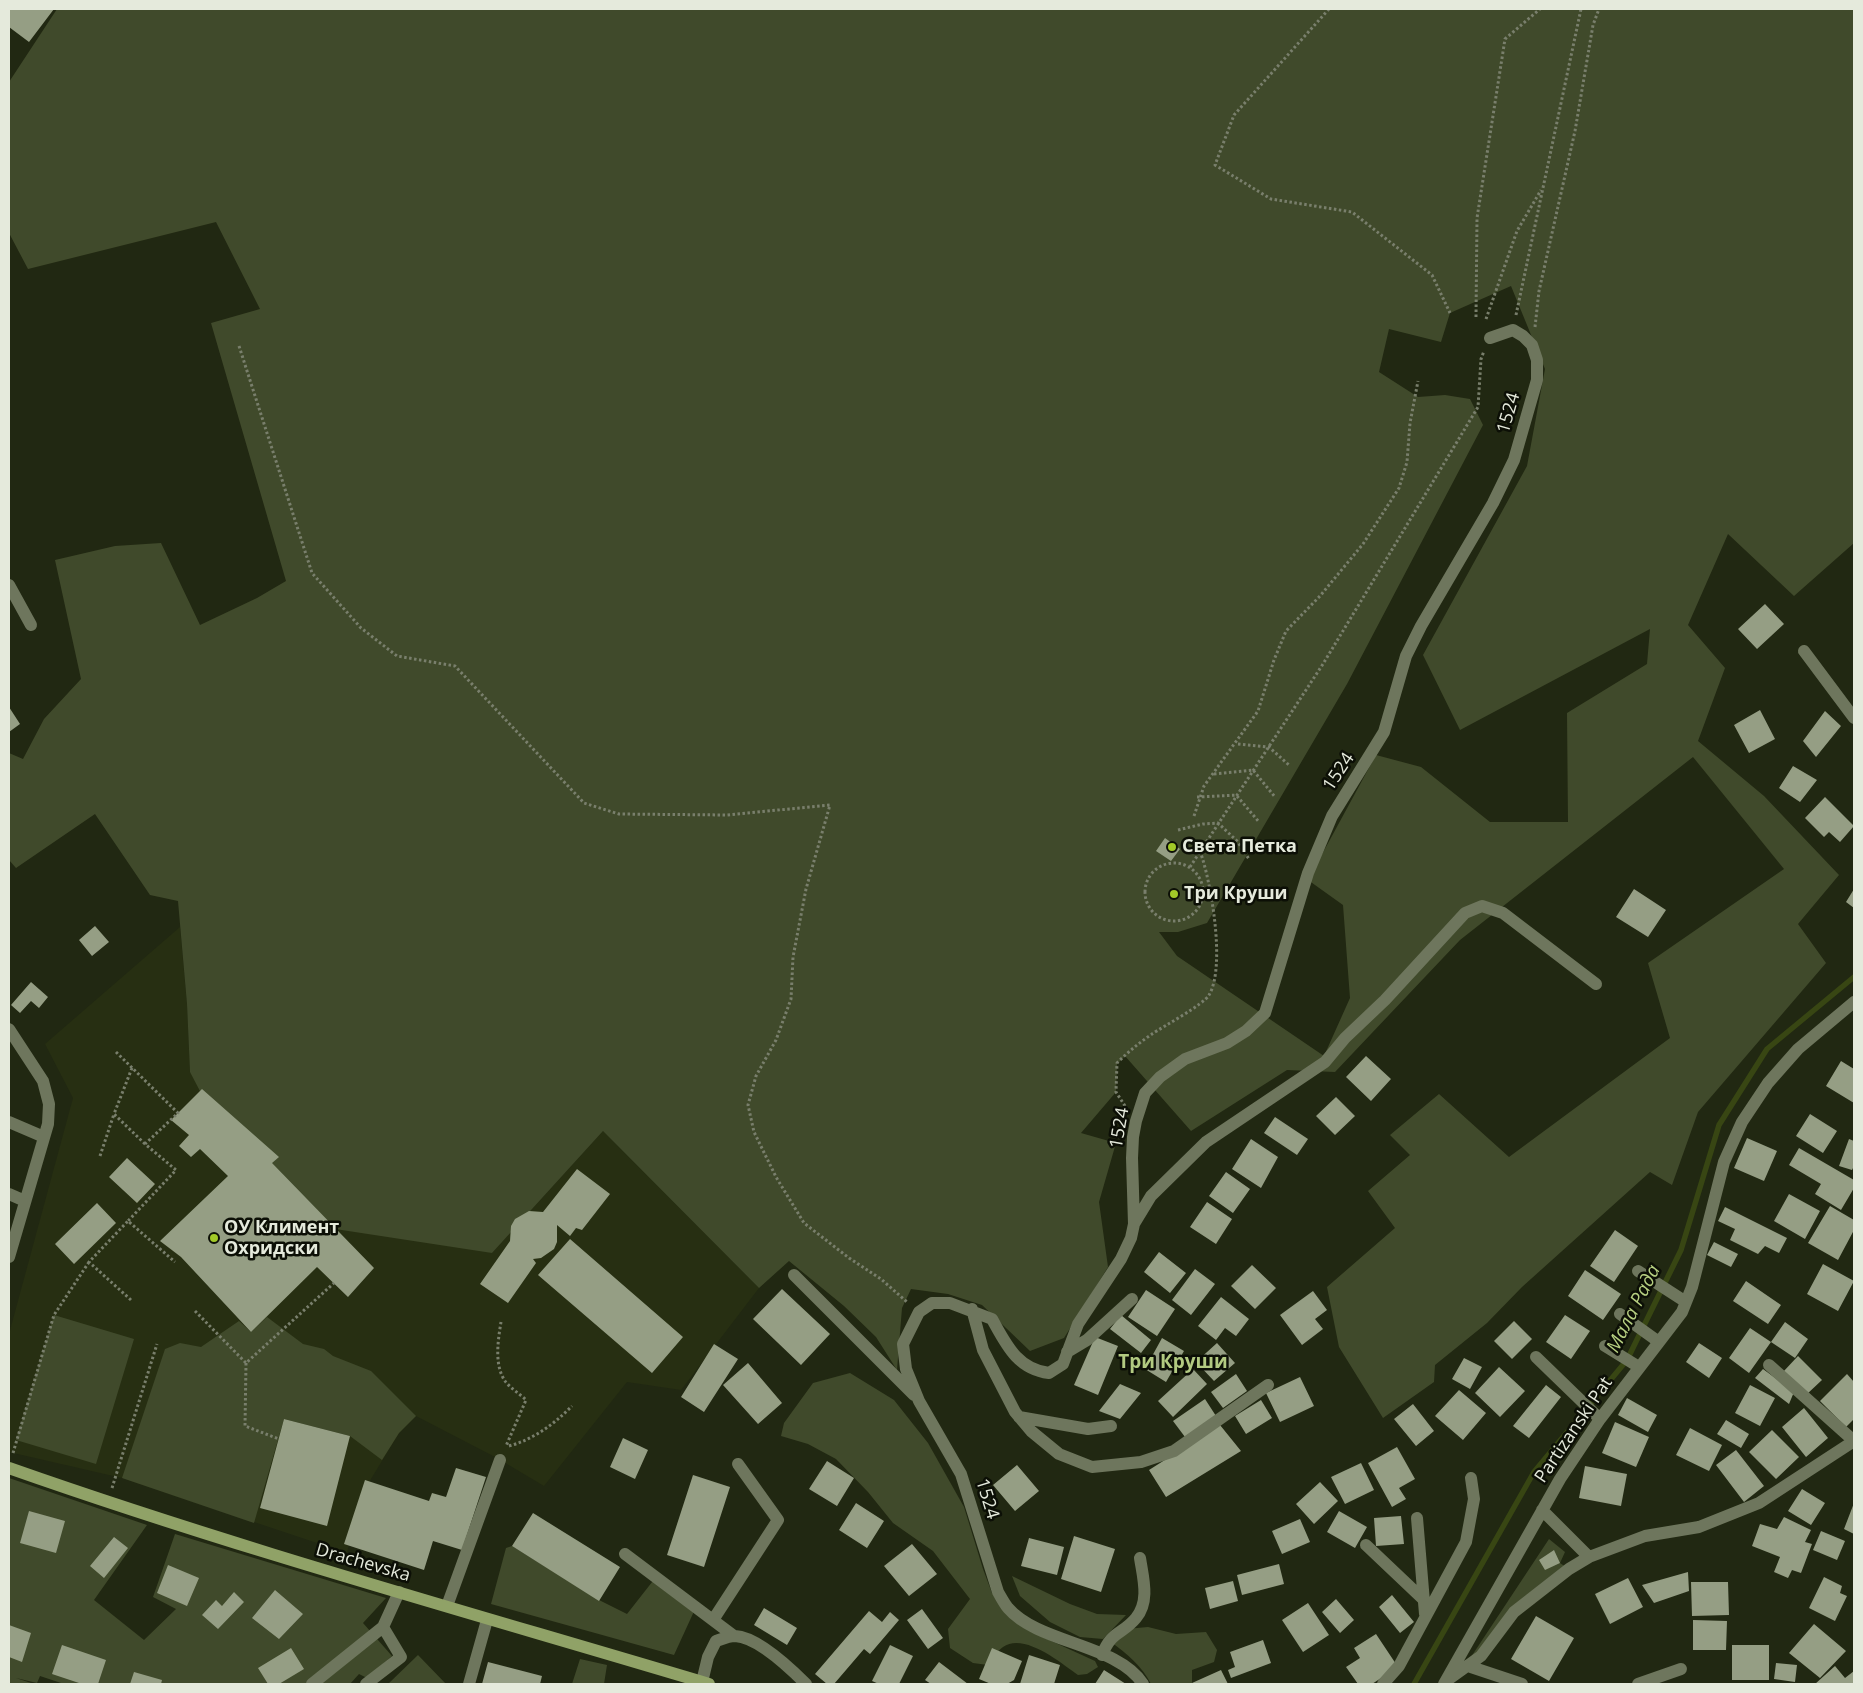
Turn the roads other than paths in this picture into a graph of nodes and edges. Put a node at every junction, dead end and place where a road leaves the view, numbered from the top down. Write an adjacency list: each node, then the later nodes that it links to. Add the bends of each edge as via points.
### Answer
1 (1490, 338): 13 (street, 1524, via 1513,330 1532,344 1537,360 1537,380 1514,460 1406,656 1384,732 1332,816 1308,873 1265,1013 1227,1043 1185,1059 1160,1077 1145,1094 1136,1121 1132,1158)
2 (9, 585): 3 (street)
3 (31, 625)
4 (1804, 651): 5 (street)
5 (1854, 718)
6 (1596, 984): 13 (street, 1524, via 1503,913 1482,906 1465,913 1325,1062 1206,1142 1151,1196)
7 (1854, 1002): 18 (street, Partizanski Pat, via 1798,1049 1768,1083 1742,1122 1724,1162)
8 (9, 1029): 10 (street, via 43,1081 49,1104)
9 (9, 1122): 10 (street)
10 (44, 1137): 12 (street)
11 (9, 1194): 12 (street)
12 (25, 1201): 14 (street)
13 (1134, 1224): 23 (street, 1524, via 1121,1259 1078,1324)
14 (9, 1257)
15 (1638, 1271): 18 (street)
16 (794, 1275): 28 (street)
17 (1132, 1299): 23 (street, via 1087,1340)
18 (1686, 1302): 21 (street, Partizanski Pat, via 1682,1312)
19 (972, 1309): 23 (street, 1524, via 992,1319 1010,1351 1027,1367 1049,1373 1063,1364); 28 (street, 1524, via 950,1303 932,1303 919,1312 903,1344 906,1369); 30 (street, via 984,1350)
20 (1620, 1314): 21 (street)
21 (1653, 1338): 25 (street, Partizanski Pat)
22 (1605, 1346): 25 (street)
23 (1067, 1352)
24 (1536, 1357): 29 (street)
25 (1636, 1366): 29 (street, Partizanski Pat)
26 (1769, 1366): 32 (street)
27 (1268, 1385): 30 (street, via 1174,1451 1141,1462 1092,1467 1059,1454)
28 (919, 1401): 51 (street, 1524, via 961,1474 998,1592 1009,1609 1030,1624)
29 (1597, 1416): 37 (street, Partizanski Pat)
30 (1019, 1417): 31 (street, via 1088,1429)
31 (1111, 1426)
32 (1854, 1441): 41 (street, via 1759,1502 1699,1527 1646,1536)
33 (500, 1460): 45 (street)
34 (738, 1464): 48 (street, via 778,1520)
35 (9, 1468): 43 (main road, Drachevska, via 108,1503)
36 (1471, 1478): 46 (street, via 1474,1499 1466,1542)
37 (1542, 1510): 41 (street); 54 (street, Partizanski Pat)
38 (1418, 1518): 44 (street)
39 (1366, 1545): 44 (street)
40 (625, 1554): 48 (street)
41 (1589, 1556): 52 (street, via 1514,1612 1481,1656)
42 (1140, 1558): 51 (street, via 1144,1604 1135,1619 1112,1636)
43 (399, 1592): 45 (main road, Drachevska); 49 (street)
44 (1424, 1600): 46 (street)
45 (447, 1606): 47 (main road, Drachevska)
46 (1425, 1614): 61 (street, via 1399,1666)
47 (487, 1620): 55 (main road, Drachevska); 58 (street)
48 (713, 1620): 50 (street)
49 (383, 1627): 56 (street); 57 (street, via 401,1657)
50 (734, 1636): 55 (street, via 716,1641 708,1657); 59 (street, via 749,1639)
51 (1102, 1655): 60 (street, 1524, via 1137,1674)
52 (1468, 1666): 54 (street); 62 (street)
53 (1681, 1669): 63 (street)
54 (1445, 1682)
55 (706, 1683)
56 (312, 1684)
57 (366, 1684)
58 (469, 1684)
59 (806, 1684)
60 (1143, 1684)
61 (1383, 1684)
62 (1522, 1684)
63 (1638, 1684)

